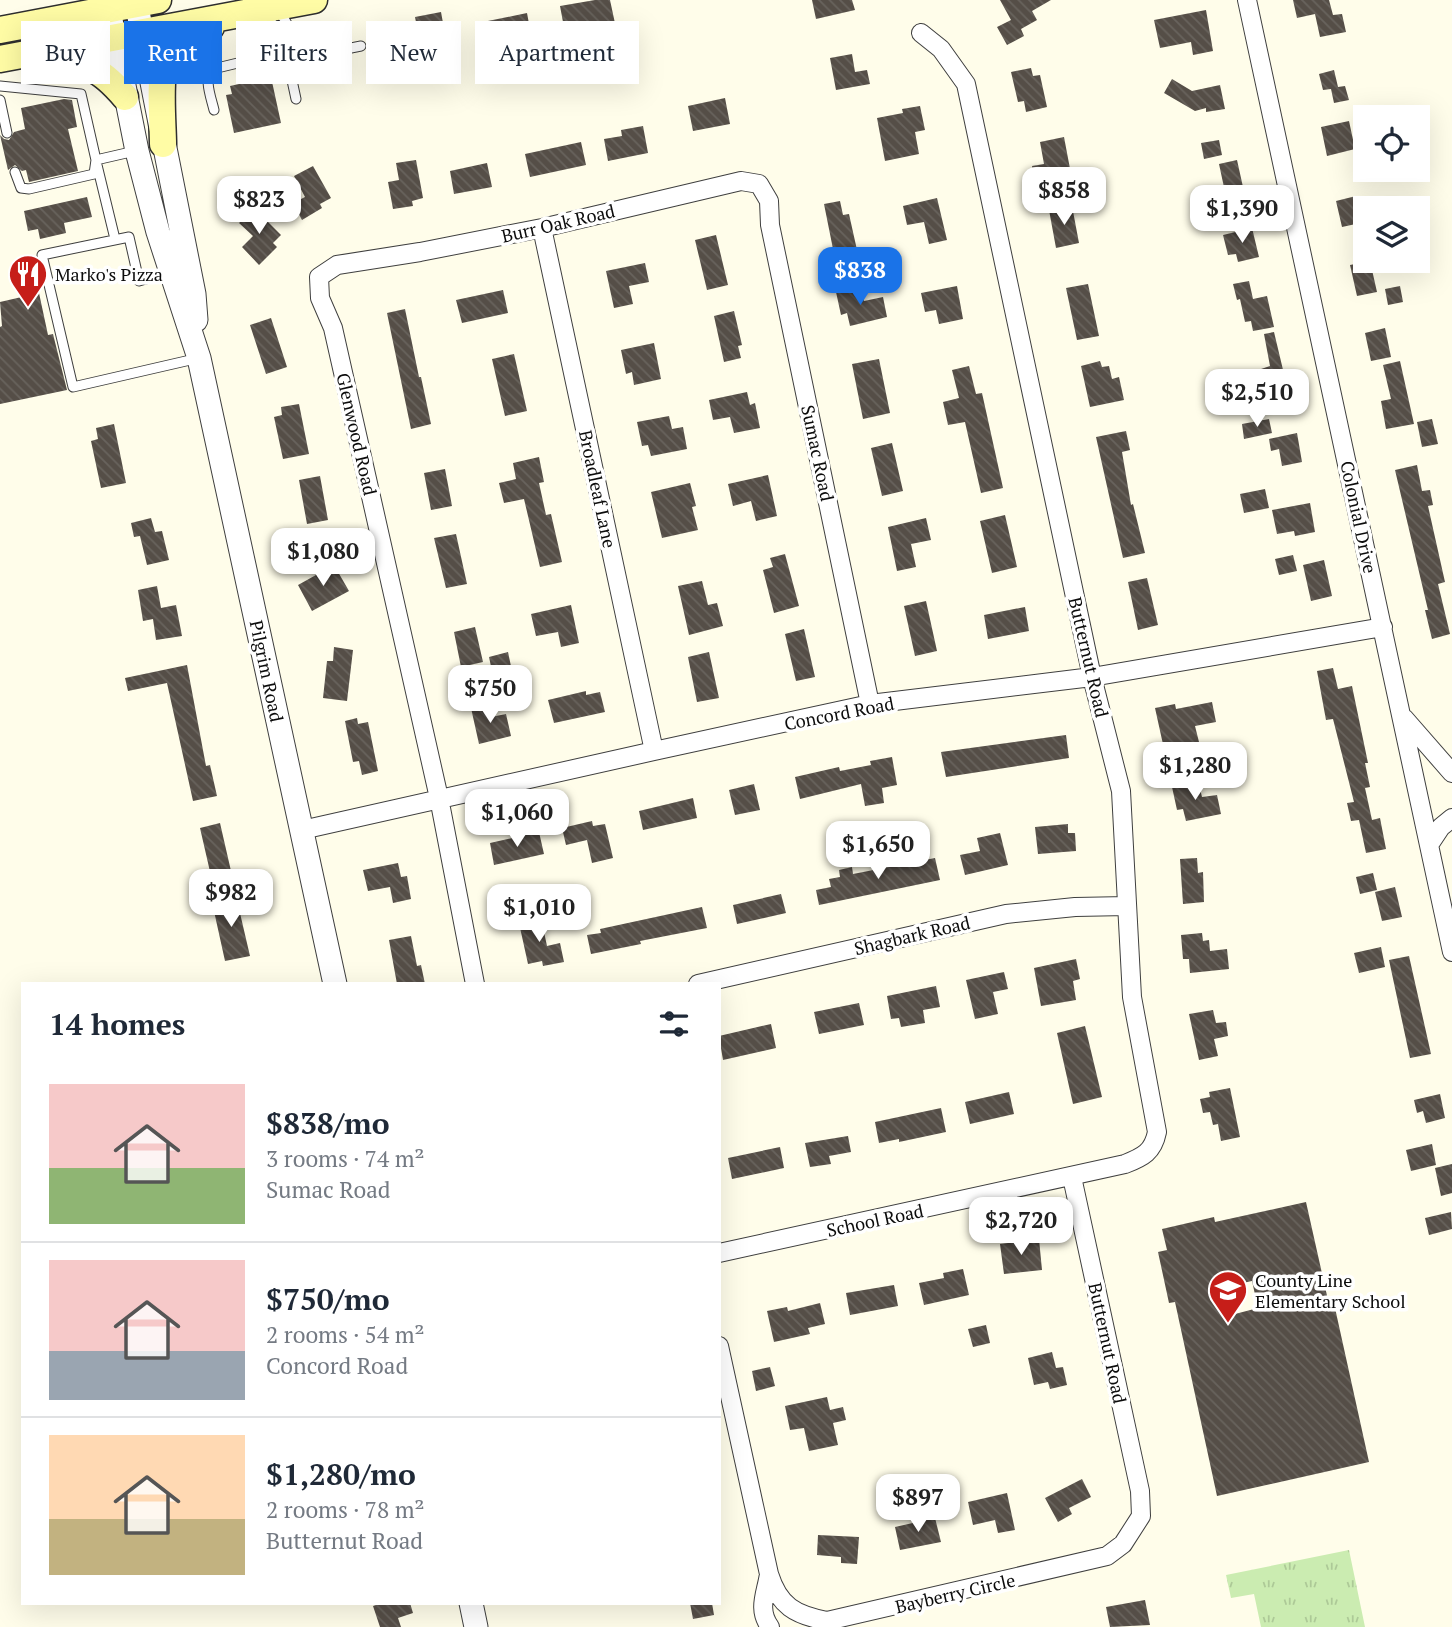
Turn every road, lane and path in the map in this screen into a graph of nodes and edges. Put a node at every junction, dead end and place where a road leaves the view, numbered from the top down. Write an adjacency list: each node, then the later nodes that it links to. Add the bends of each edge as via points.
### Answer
1 (72, 0): 8 (main road)
2 (314, 0): 6 (main road)
3 (1247, 0): 38 (street, Colonial Drive)
4 (144, 1): 5 (main road); 9 (street, Pilgrim Road)
5 (108, 4): 8 (main road); 15 (street, Pilgrim Road)
6 (273, 4): 7 (main road); 11 (lane)
7 (234, 16): 10 (main road); 28 (main road, via 184,42 167,57)
8 (51, 19): 12 (main road)
9 (142, 21)
10 (207, 21)
11 (286, 21)
12 (0, 30)
13 (920, 33): 39 (street, Butternut Road, via 941,50 966,84)
14 (124, 36): 15 (main road)
15 (114, 38): 18 (main road); 23 (street, Pilgrim Road)
16 (361, 46): 17 (lane)
17 (352, 48)
18 (0, 59): 23 (main road, via 90,66)
19 (236, 64): 26 (lane, via 211,70 208,82)
20 (151, 84): 28 (street, Pilgrim Road)
21 (293, 84): 24 (lane)
22 (0, 86): 30 (lane, via 81,94)
23 (125, 97): 29 (street, Pilgrim Road)
24 (296, 99)
25 (0, 100): 27 (lane)
26 (214, 110)
27 (7, 133)
28 (163, 144): 29 (street); 37 (street, Pilgrim Road, via 194,293)
29 (137, 151): 30 (lane); 36 (street, Pilgrim Road)
30 (96, 160): 31 (lane, via 94,174 29,189 21,188); 34 (lane)
31 (15, 172)
32 (769, 201): 33 (street, Burr Oak Road, via 759,184 741,181); 40 (street, Sumac Road, via 770,225)
33 (542, 228): 35 (street, Burr Oak Road); 42 (street, Broadleaf Lane)
34 (115, 239): 36 (lane, via 129,237 139,281); 37 (lane, via 43,255 73,387)
35 (337, 265): 44 (street, Glenwood Road, via 319,277 320,298 333,328)
36 (171, 272): 37 (street, Pilgrim Road)
37 (199, 358): 46 (street, Pilgrim Road)
38 (1382, 626): 39 (street, Concord Road); 41 (street, Colonial Drive)
39 (1092, 677): 40 (street, Concord Road); 48 (street, Butternut Road, via 1121,791)
40 (870, 705): 42 (street, Concord Road)
41 (1401, 715): 43 (street); 47 (street, Colonial Drive)
42 (654, 751): 44 (street, Concord Road)
43 (1452, 773)
44 (439, 798): 46 (street, Concord Road); 51 (street, Glenwood Road)
45 (1452, 818): 47 (street)
46 (302, 830): 50 (street, Pilgrim Road)
47 (1429, 845): 49 (street, Colonial Drive)
48 (1128, 906): 52 (street, Shagbark Road, via 1006,914); 53 (street, Butternut Road, via 1132,997 1157,1132 1144,1157)
49 (1452, 953)
50 (335, 982)
51 (475, 982)
52 (707, 982)
53 (1072, 1177): 54 (street, School Road); 56 (street, Butternut Road)
54 (721, 1254)
55 (721, 1355): 57 (street, Bayberry Circle)
56 (1140, 1491): 59 (street, Bayberry Circle, via 1140,1516 1123,1544 1107,1556)
57 (769, 1574): 59 (street, Bayberry Circle, via 775,1593 791,1609); 61 (street, via 762,1601)
58 (471, 1605): 60 (street)
59 (824, 1624)
60 (476, 1627)
61 (770, 1627)

